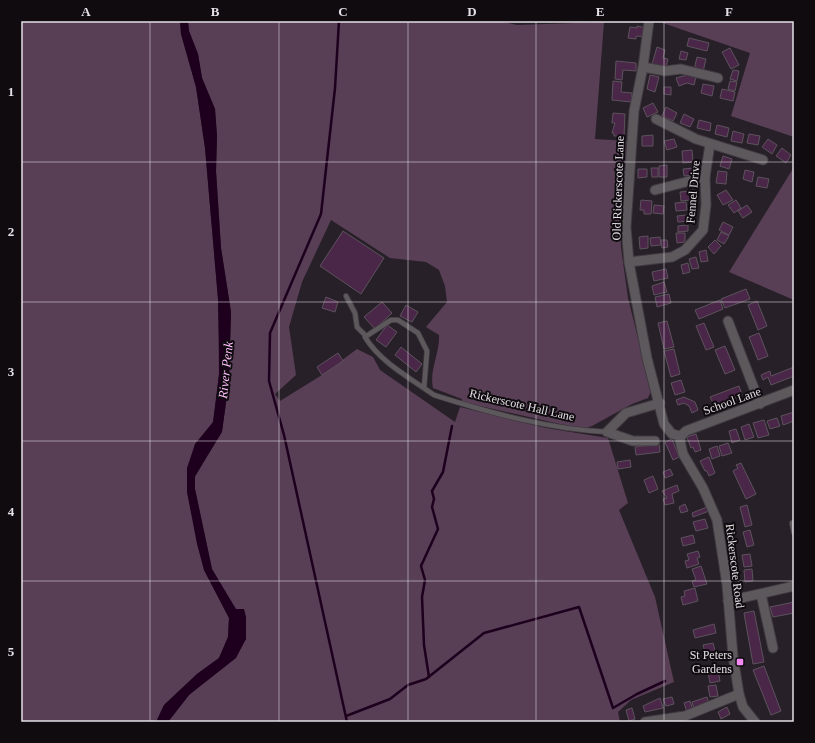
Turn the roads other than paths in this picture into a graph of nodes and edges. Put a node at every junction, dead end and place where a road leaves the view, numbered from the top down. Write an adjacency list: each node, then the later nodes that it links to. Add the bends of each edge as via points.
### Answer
1 (649, 21): 2 (street, Old Rickerscote Lane)
2 (643, 67): 3 (street, via 665,71 681,69); 9 (street, Old Rickerscote Lane, via 634,111 626,227)
3 (718, 78)
4 (656, 119): 5 (street)
5 (710, 144): 6 (street); 7 (street, Fennel Drive)
6 (763, 160)
7 (705, 177): 8 (street); 9 (street, Fennel Drive, via 706,205 703,230 695,240 685,250 672,257)
8 (655, 190)
9 (629, 262): 15 (street, Old Rickerscote Lane, via 647,358)
10 (346, 296): 12 (lane, Rickerscote Hall Lane, via 355,313 357,327)
11 (728, 322): 16 (street)
12 (366, 336): 13 (lane, Rickerscote Hall Lane, via 372,350); 13 (lane, via 391,320 398,320 418,333 427,351)
13 (424, 388): 17 (lane, Rickerscote Hall Lane, via 434,395 454,402 549,426)
14 (794, 390): 16 (street, School Lane)
15 (660, 403): 17 (street, via 626,413); 18 (street, via 668,430)
16 (760, 404): 18 (street, School Lane, via 686,431)
17 (607, 432): 19 (street, via 633,441)
18 (681, 436): 24 (street, Rickerscote Road, via 683,454 714,511)
19 (655, 441)
20 (792, 523): 21 (lane)
21 (794, 533)
22 (794, 586): 23 (street)
23 (762, 594): 24 (street); 25 (street)
24 (728, 602): 26 (street, Rickerscote Road)
25 (773, 648)
26 (739, 694): 27 (street, via 685,716); 28 (street, Rickerscote Road, via 744,707)
27 (645, 722)
28 (755, 722)

